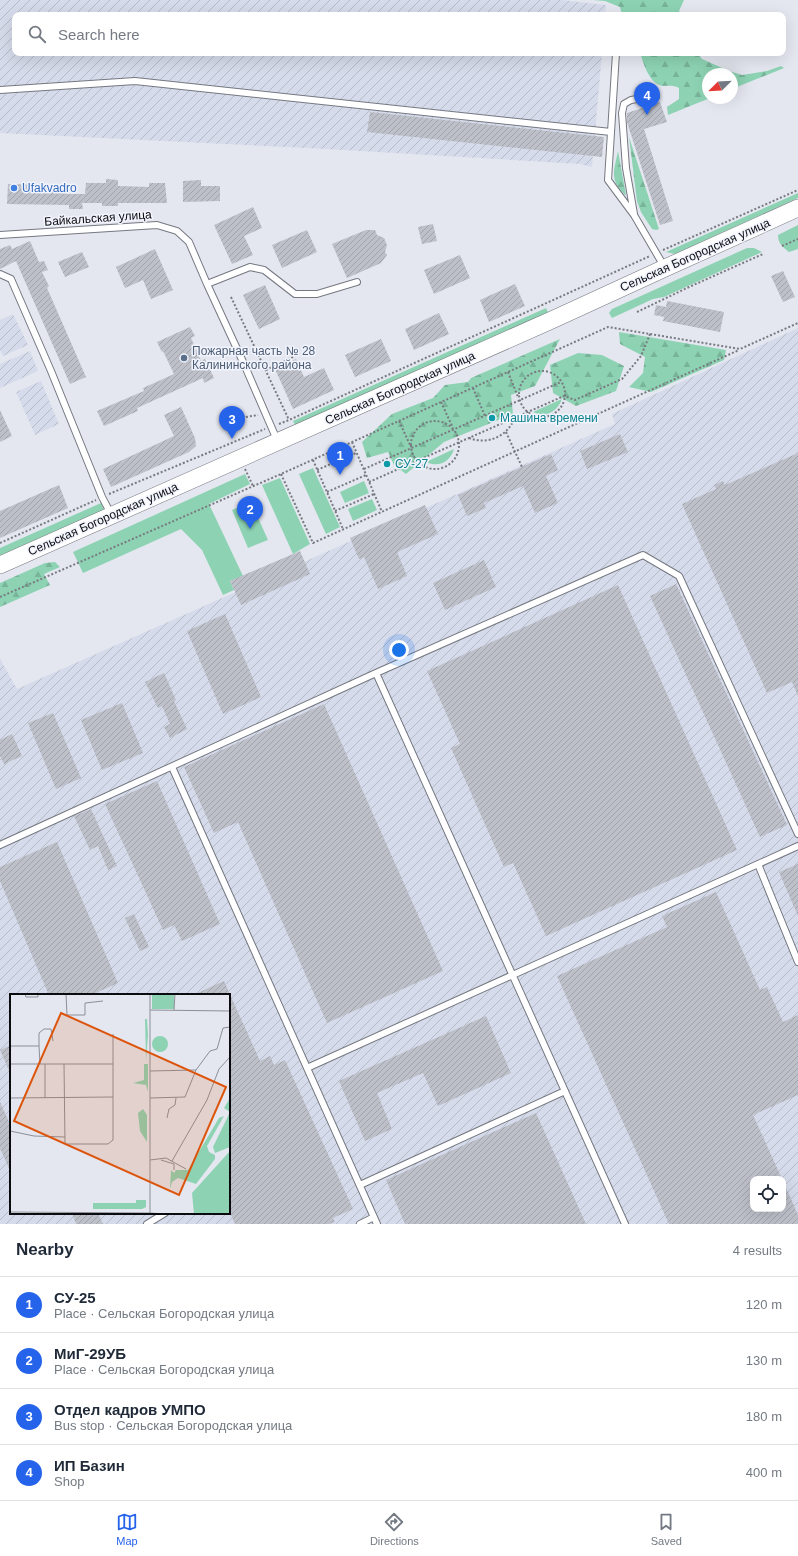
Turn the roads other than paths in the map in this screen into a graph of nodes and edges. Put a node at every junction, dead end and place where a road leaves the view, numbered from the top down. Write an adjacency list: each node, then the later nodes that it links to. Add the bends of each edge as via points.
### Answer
1 (616, 56): 4 (lane)
2 (0, 90): 4 (lane, via 135,81)
3 (656, 96): 6 (lane, via 631,100 624,104 622,113 626,168)
4 (611, 132): 6 (lane, via 608,180)
5 (798, 208): 8 (main road, Сельская Богородская улица)
6 (634, 215): 8 (lane)
7 (0, 235): 11 (lane, Байкальская улица, via 157,225 177,231 189,242)
8 (661, 260): 12 (main road, Сельская Богородская улица, via 554,319)
9 (0, 274): 13 (lane, via 11,279)
10 (357, 282): 11 (lane, via 317,294 295,294 264,270 250,267)
11 (207, 284): 12 (lane, Байкальская улица)
12 (278, 442): 13 (main road, Сельская Богородская улица)
13 (111, 515): 14 (main road, Сельская Богородская улица)
14 (0, 565)
15 (376, 674): 16 (lane); 17 (lane, via 643,555 679,576); 22 (lane)
16 (172, 766): 18 (lane); 23 (lane)
17 (798, 834)
18 (0, 845)
19 (798, 846): 20 (lane)
20 (758, 864): 21 (lane); 22 (lane)
21 (798, 962)
22 (513, 976): 23 (lane); 24 (lane)
23 (307, 1068): 25 (lane)
24 (565, 1091): 25 (lane); 31 (lane)
25 (360, 1185): 27 (lane)
26 (163, 1214): 28 (lane)
27 (374, 1217): 29 (lane); 30 (lane)
28 (148, 1224)
29 (360, 1224)
30 (377, 1224)
31 (625, 1224)

